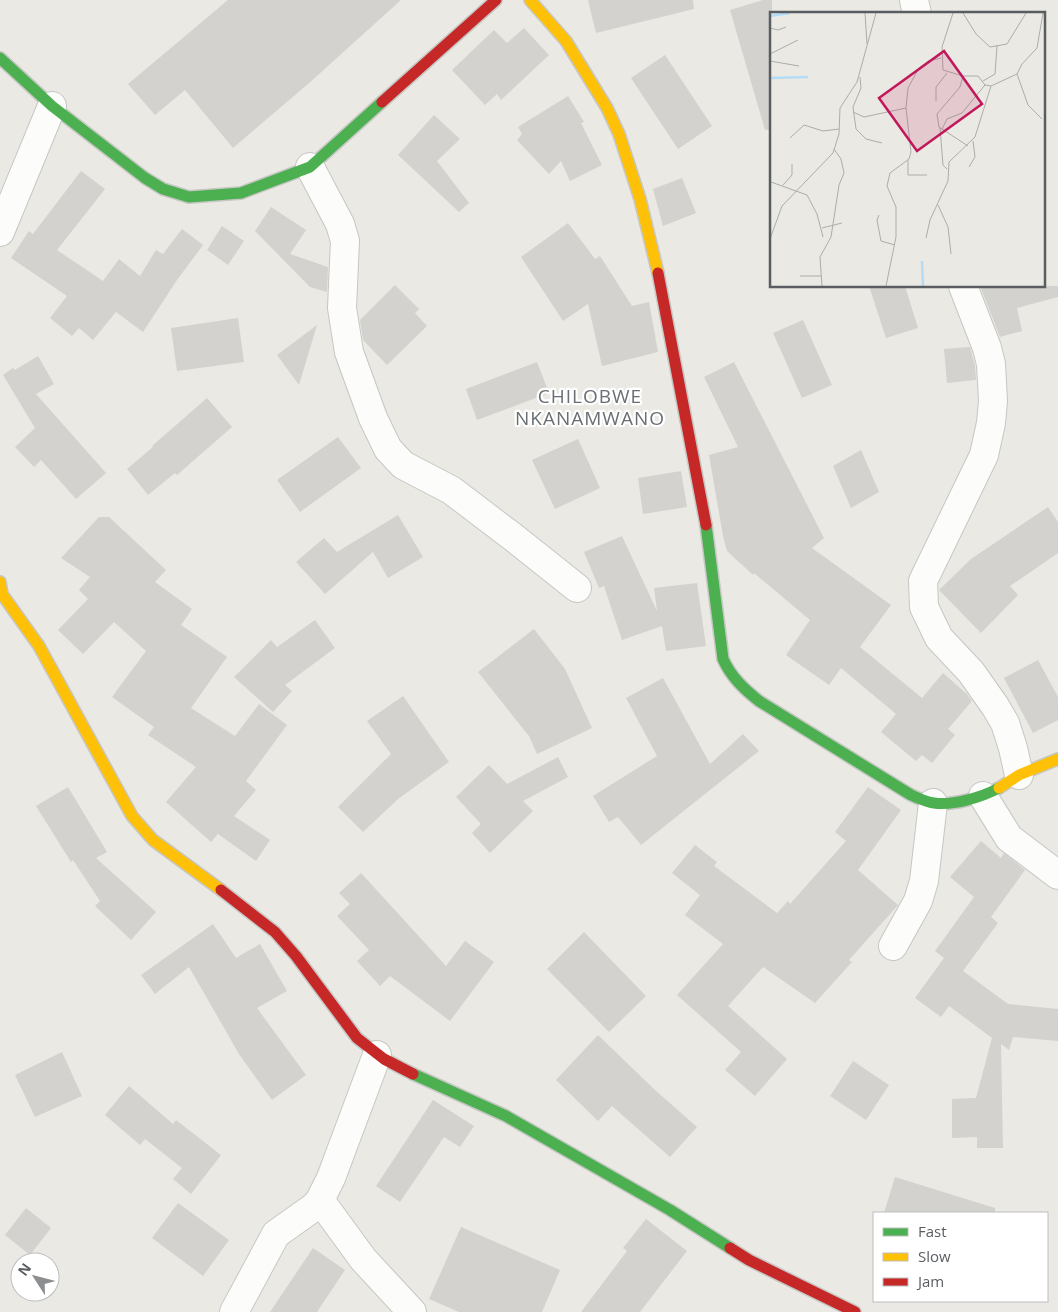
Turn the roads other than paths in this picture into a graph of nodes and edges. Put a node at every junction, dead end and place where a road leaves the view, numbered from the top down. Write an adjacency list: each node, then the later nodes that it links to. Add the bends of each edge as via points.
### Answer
1 (496, 0): 5 (street)
2 (530, 0): 13 (street, via 566,41 607,108 640,199 663,294 704,511 723,659 729,673 759,700 911,795)
3 (0, 58): 4 (street)
4 (52, 106): 5 (street, via 145,178 163,189 188,197 241,193); 6 (street)
5 (310, 167): 8 (street, via 340,224 345,241 342,308 349,352 388,450 403,464 451,490)
6 (0, 232)
7 (964, 288): 11 (street, via 991,364 992,424 984,456 923,581 924,607 940,638 996,706 1005,723)
8 (577, 588)
9 (1, 590): 16 (street, via 39,646 140,827 275,932 357,1038)
10 (1058, 760): 11 (street)
11 (1019, 775): 12 (street)
12 (983, 796): 13 (street); 14 (street, via 1009,838)
13 (932, 804): 15 (street, via 924,882 918,901)
14 (1058, 875)
15 (893, 946)
16 (377, 1055): 17 (street); 20 (street, via 506,1116 670,1210 749,1260)
17 (320, 1200): 18 (street, via 276,1234); 19 (street, via 364,1259)
18 (234, 1312)
19 (412, 1312)
20 (855, 1312)

